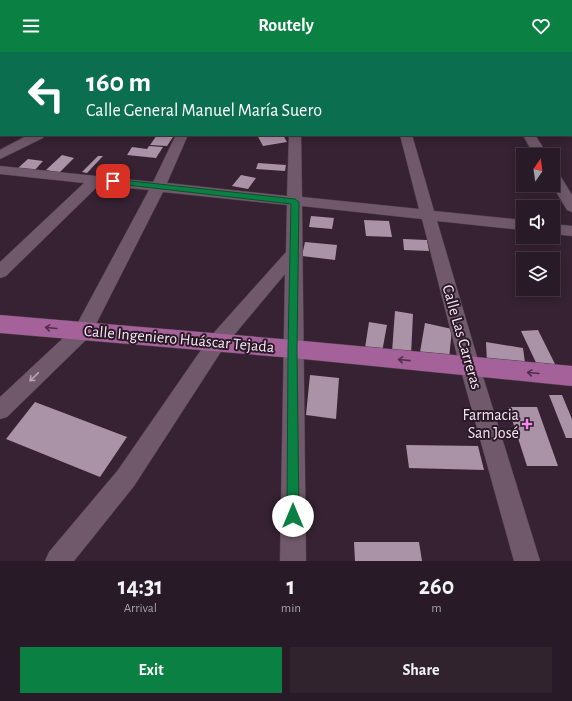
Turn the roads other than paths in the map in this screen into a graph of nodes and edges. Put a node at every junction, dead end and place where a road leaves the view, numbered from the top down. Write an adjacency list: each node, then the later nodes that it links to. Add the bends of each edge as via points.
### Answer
1 (36, 136): 7 (street)
2 (182, 136): 10 (street)
3 (295, 136): 12 (street)
4 (406, 136): 14 (street, Calle Las Carreras)
5 (530, 136): 6 (street)
6 (537, 148)
7 (0, 155)
8 (0, 170): 9 (street)
9 (98, 179): 10 (street); 19 (street)
10 (158, 187): 12 (street); 21 (street)
11 (560, 187): 13 (street)
12 (295, 202): 14 (street); 18 (street)
13 (572, 207)
14 (428, 215): 15 (street); 24 (street, Calle Las Carreras)
15 (516, 224)
16 (560, 230): 17 (street)
17 (572, 231)
18 (294, 253): 22 (street); 23 (street)
19 (0, 272)
20 (0, 324): 21 (main road, Calle Ingeniero Huáscar Tejada, one-way to 20)
21 (83, 331): 22 (main road, Calle Ingeniero Huáscar Tejada); 26 (street, one-way to 26)
22 (217, 342): 23 (main road, Calle Ingeniero Huáscar Tejada); 27 (street, via 126,478)
23 (293, 349): 24 (main road, Calle Ingeniero Huáscar Tejada, one-way to 23); 28 (street)
24 (470, 367): 25 (main road, Calle Ingeniero Huáscar Tejada, one-way to 24); 29 (street, Calle Las Carreras)
25 (572, 376)
26 (0, 410)
27 (58, 561)
28 (293, 561)
29 (527, 561)

